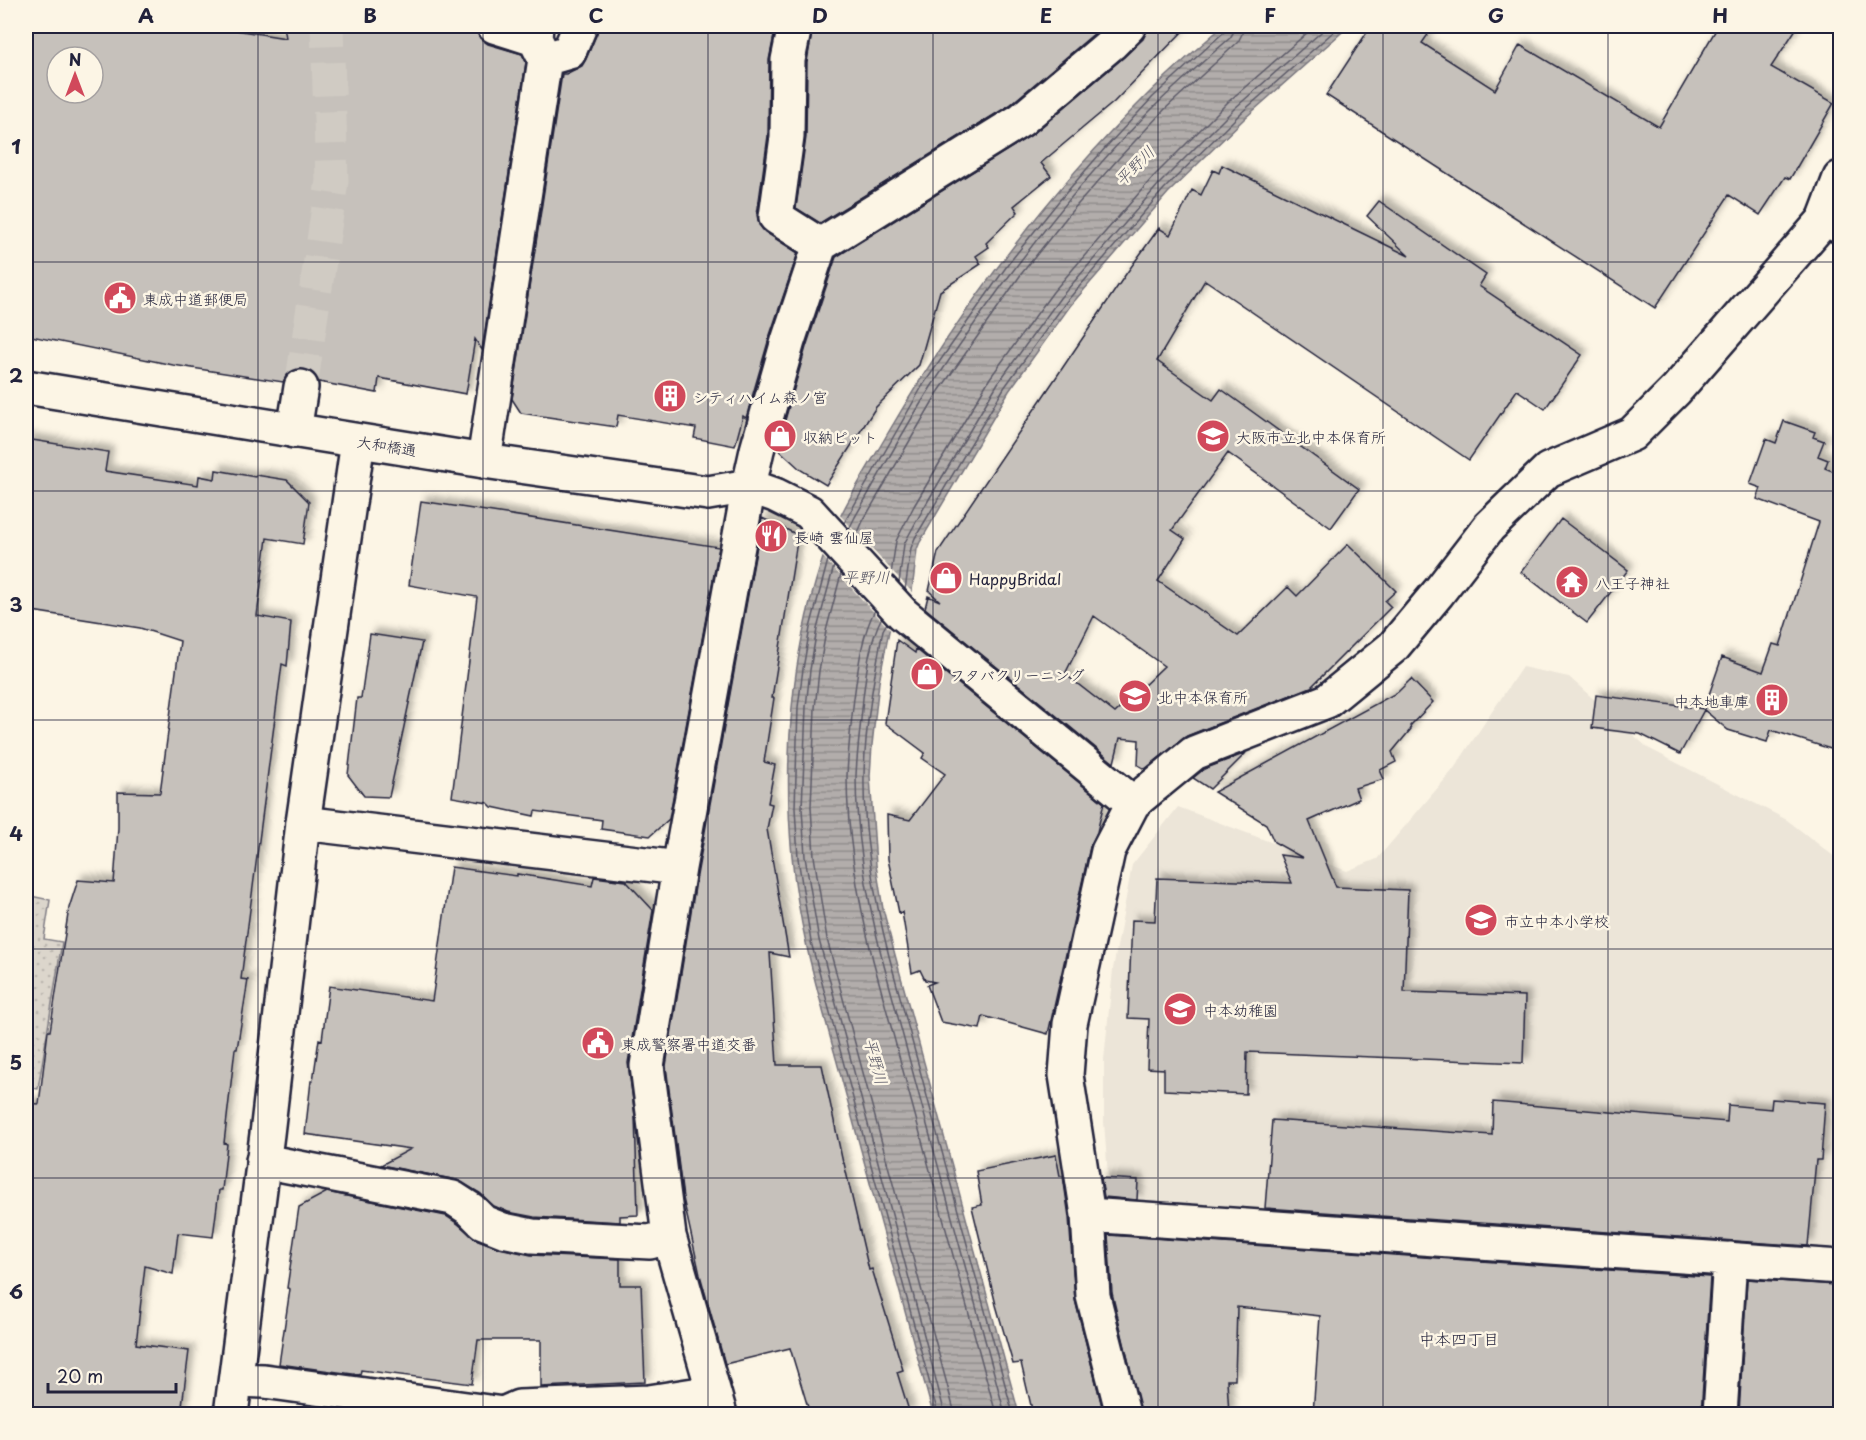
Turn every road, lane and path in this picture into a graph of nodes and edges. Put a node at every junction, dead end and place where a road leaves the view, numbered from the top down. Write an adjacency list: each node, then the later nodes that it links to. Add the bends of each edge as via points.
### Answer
1 (494, 26): 5 (street)
2 (580, 26): 5 (street, via 569,52)
3 (795, 26): 8 (street, via 788,60 787,137 776,217)
4 (1129, 26): 8 (street, via 1022,120)
5 (539, 41): 13 (street)
6 (1840, 178): 7 (street)
7 (1832, 223): 15 (street, via 1632,434 1548,470 1489,527 1393,647 1327,702 1194,753)
8 (820, 245): 14 (street, via 788,341)
9 (26, 387): 11 (street, 大和橋通)
10 (301, 387): 11 (street)
11 (294, 431): 12 (street, 大和橋通)
12 (358, 441): 13 (street, 大和橋通); 16 (street)
13 (484, 461): 14 (street, 大和橋通, via 708,493)
14 (749, 486): 15 (street, via 809,512 903,614); 17 (street)
15 (1133, 803): 19 (street, via 1108,852 1070,1023 1066,1075)
16 (303, 823): 17 (street); 18 (street)
17 (679, 868): 20 (street, via 647,1066)
18 (263, 1161): 20 (street, via 453,1198 483,1222 522,1234 650,1242); 23 (street)
19 (1088, 1215): 21 (street); 26 (street, via 1093,1296)
20 (669, 1236): 24 (street)
21 (1730, 1259): 22 (street); 27 (street)
22 (1840, 1267)
23 (236, 1380): 24 (street, via 503,1414 519,1407); 25 (street)
24 (716, 1403)
25 (231, 1414)
26 (1123, 1414)
27 (1720, 1414)

